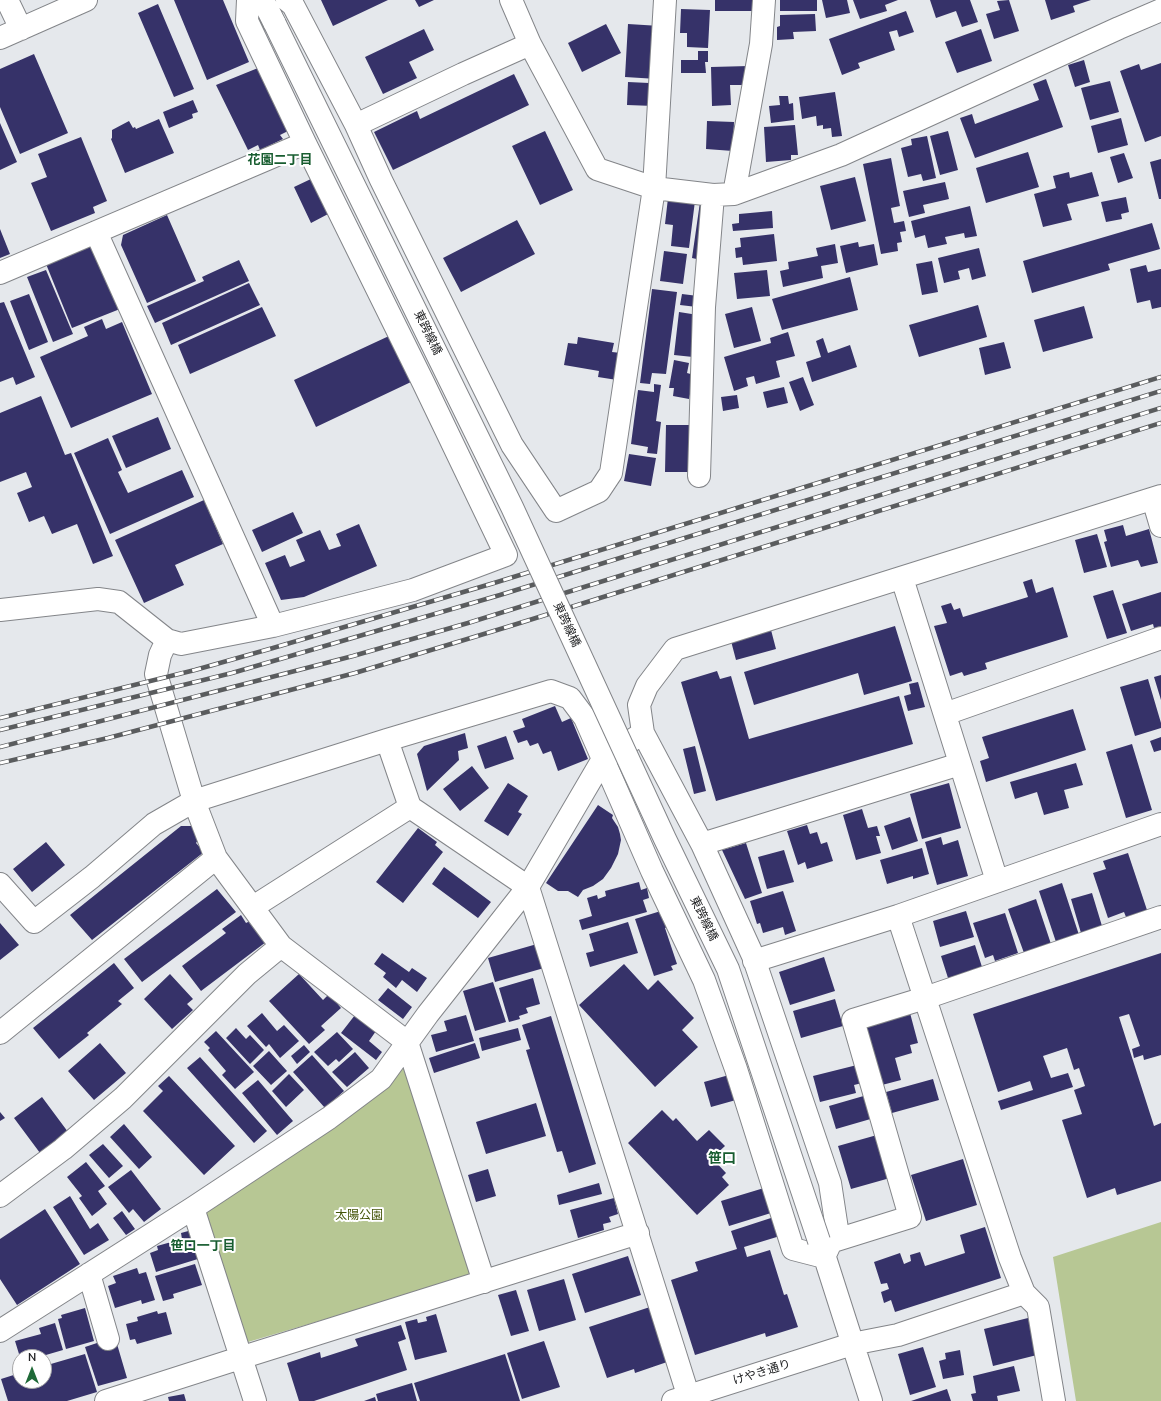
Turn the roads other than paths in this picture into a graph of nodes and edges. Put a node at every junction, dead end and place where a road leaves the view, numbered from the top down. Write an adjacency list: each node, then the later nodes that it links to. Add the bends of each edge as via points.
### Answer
1 (7, 0): 10 (street)
2 (86, 0): 10 (street)
3 (248, 0): 14 (street, via 247,21)
4 (262, 0): 53 (street, 東跨線橋, bridge, via 512,507 665,839 728,969)
5 (287, 0): 13 (street, via 293,4)
6 (511, 0): 12 (street)
7 (665, 0): 15 (street)
8 (764, 0): 16 (street, via 761,44)
9 (1161, 10): 16 (street, via 841,155)
10 (21, 29): 11 (street)
11 (0, 38)
12 (530, 44): 13 (street); 15 (street, via 597,169)
13 (356, 125): 19 (street)
14 (305, 143): 17 (street); 20 (street)
15 (654, 188): 16 (street); 19 (street, via 611,473 599,491 556,511)
16 (724, 195): 21 (street, via 704,307)
17 (96, 232): 18 (street); 26 (street)
18 (0, 273)
19 (512, 444): 20 (street)
20 (463, 468): 26 (street, via 506,555 413,590)
21 (699, 476)
22 (1157, 498): 23 (street); 24 (street)
23 (1161, 526)
24 (902, 578): 29 (street); 30 (street, via 675,649 647,686 639,705)
25 (2, 606): 28 (street, via 98,599 119,602)
26 (273, 626): 28 (street, via 181,644)
27 (1161, 638): 29 (street)
28 (167, 640): 34 (street, via 160,655 156,674)
29 (944, 714): 33 (street)
30 (643, 733): 32 (street); 37 (street)
31 (387, 740): 32 (street, via 551,691 570,698 585,718); 34 (street); 35 (street)
32 (602, 759): 41 (street); 53 (street, via 704,980 736,1069 793,1249)
33 (960, 764): 37 (street); 39 (street)
34 (194, 801): 38 (street); 40 (street, via 154,824 34,922)
35 (410, 807): 41 (street); 42 (street)
36 (1161, 824): 39 (street)
37 (702, 844): 46 (street)
38 (216, 858): 42 (street); 48 (street)
39 (997, 881): 43 (street)
40 (0, 884)
41 (528, 886): 49 (street); 52 (street)
42 (253, 907): 45 (street)
43 (898, 916): 46 (street); 47 (street)
44 (1161, 917): 47 (street)
45 (281, 946): 49 (street); 50 (street, via 247,974 123,1098 63,1149)
46 (754, 960): 53 (street, via 830,1183 837,1230)
47 (925, 998): 53 (street, via 853,1020 910,1217); 56 (street)
48 (0, 1033)
49 (407, 1042): 51 (street, via 381,1079 329,1118); 55 (street)
50 (0, 1196)
51 (193, 1208): 54 (street); 60 (street)
52 (638, 1233): 55 (street); 61 (street)
53 (825, 1247): 59 (street, 東跨線橋)
54 (89, 1274): 57 (street); 58 (street)
55 (484, 1282): 60 (street)
56 (1024, 1293): 59 (street, けやき通り, via 898,1335); 65 (street, via 1038,1307)
57 (0, 1331)
58 (108, 1339)
59 (852, 1344): 61 (street, けやき通り); 64 (street, 東跨線橋)
60 (240, 1358): 62 (street); 63 (street)
61 (683, 1399)
62 (106, 1401)
63 (255, 1401)
64 (871, 1401)
65 (1054, 1401)

